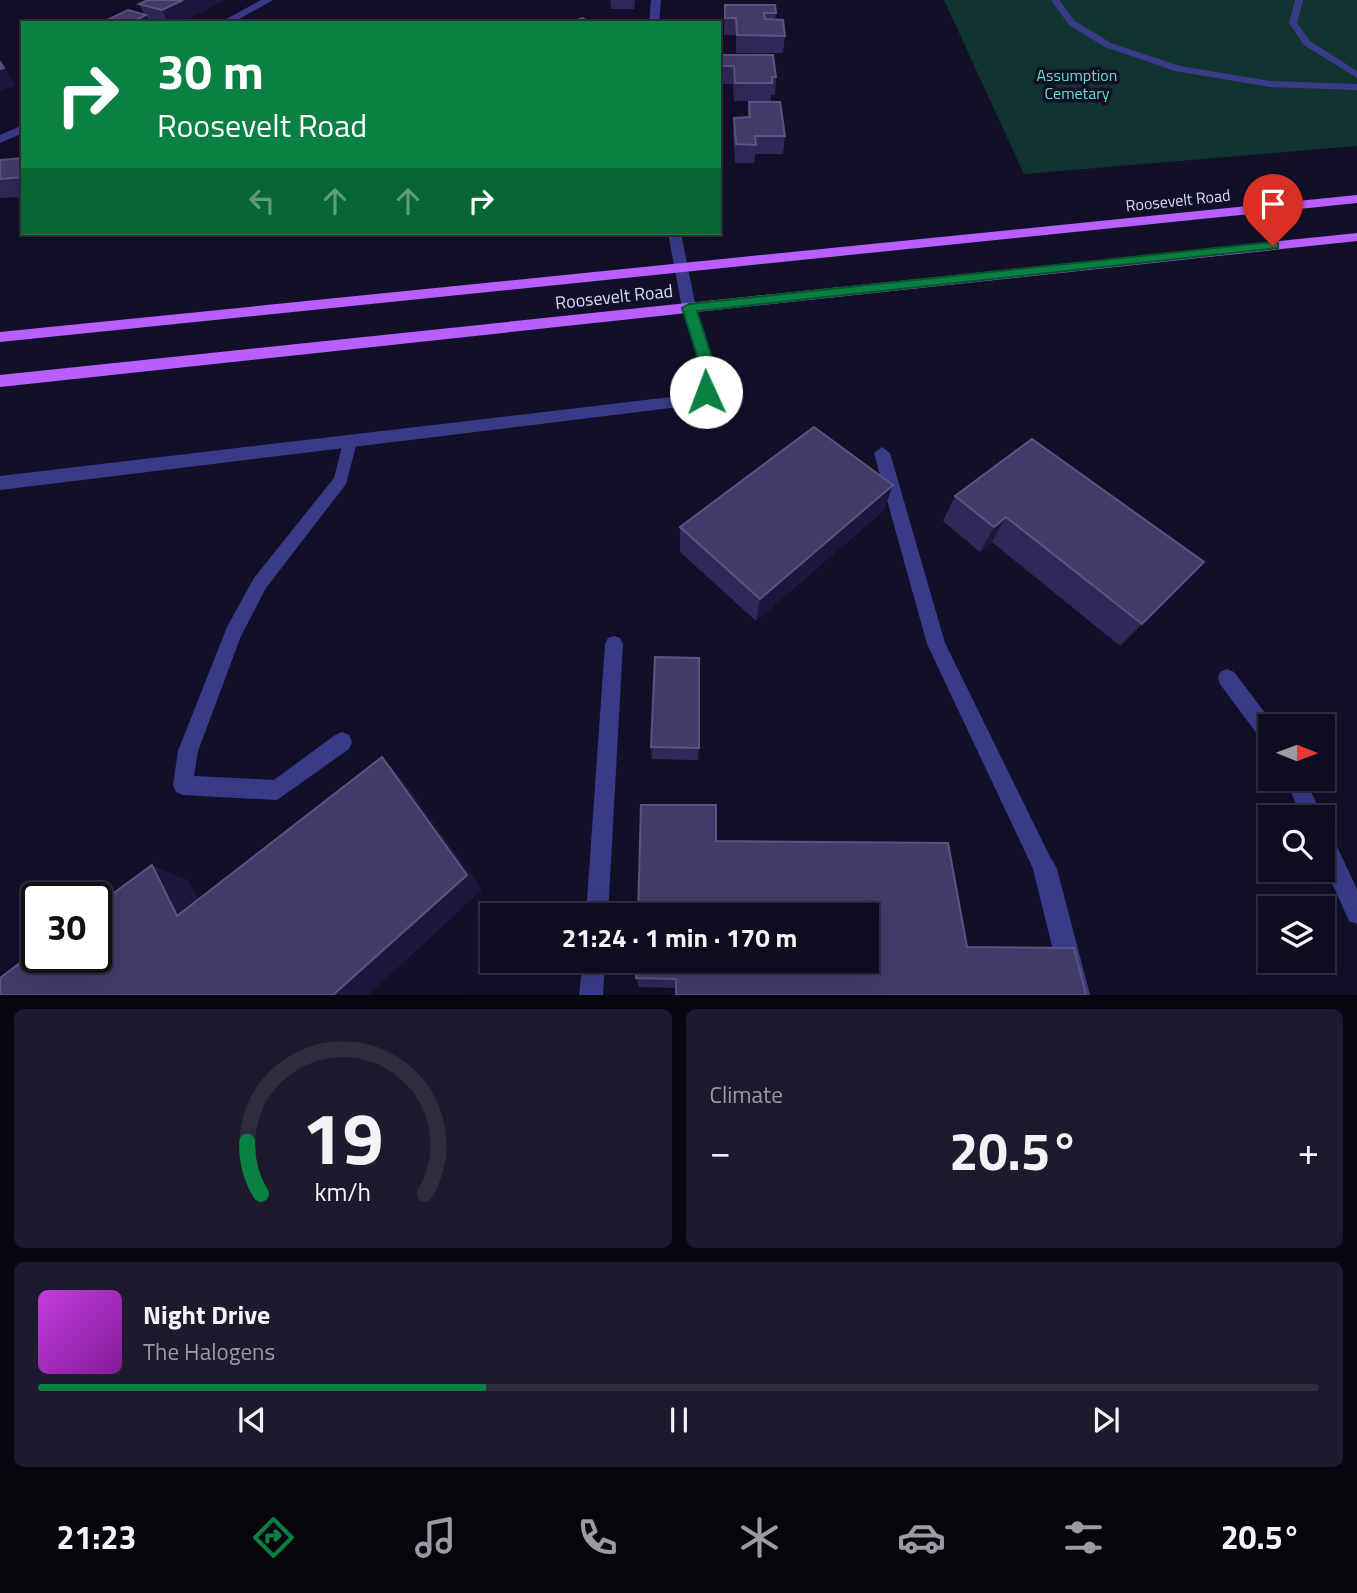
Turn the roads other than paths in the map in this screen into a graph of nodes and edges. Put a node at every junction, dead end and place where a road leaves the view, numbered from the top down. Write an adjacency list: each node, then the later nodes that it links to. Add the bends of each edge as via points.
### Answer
1 (268, 0): 5 (street)
2 (656, 0): 6 (street)
3 (1055, 0): 8 (lane, via 1072,23 1108,45 1178,69 1270,84)
4 (1298, 0): 7 (lane, via 1293,23 1307,43)
5 (228, 21)
6 (654, 21)
7 (1357, 75)
8 (1357, 87)
9 (21, 129): 11 (street)
10 (21, 139): 11 (street)
11 (0, 141)
12 (1357, 199): 15 (main road, Roosevelt Road)
13 (674, 235): 15 (street)
14 (1357, 237): 16 (main road, Roosevelt Road)
15 (681, 268): 16 (street); 17 (main road, Roosevelt Road)
16 (689, 308): 18 (main road, Roosevelt Road); 19 (street, via 710,374 706,392 681,402)
17 (0, 337)
18 (0, 381)
19 (350, 442): 21 (street); 25 (lane, via 341,480 260,583 233,633 188,751 183,785 277,790)
20 (882, 453): 27 (lane, via 936,644)
21 (0, 484)
22 (614, 644): 28 (lane)
23 (1227, 678): 24 (lane)
24 (1258, 719)
25 (342, 742)
26 (1335, 865): 29 (lane)
27 (1045, 869): 32 (street)
28 (598, 903)
29 (1357, 913)
30 (593, 973): 31 (lane)
31 (592, 995)
32 (1077, 995)

